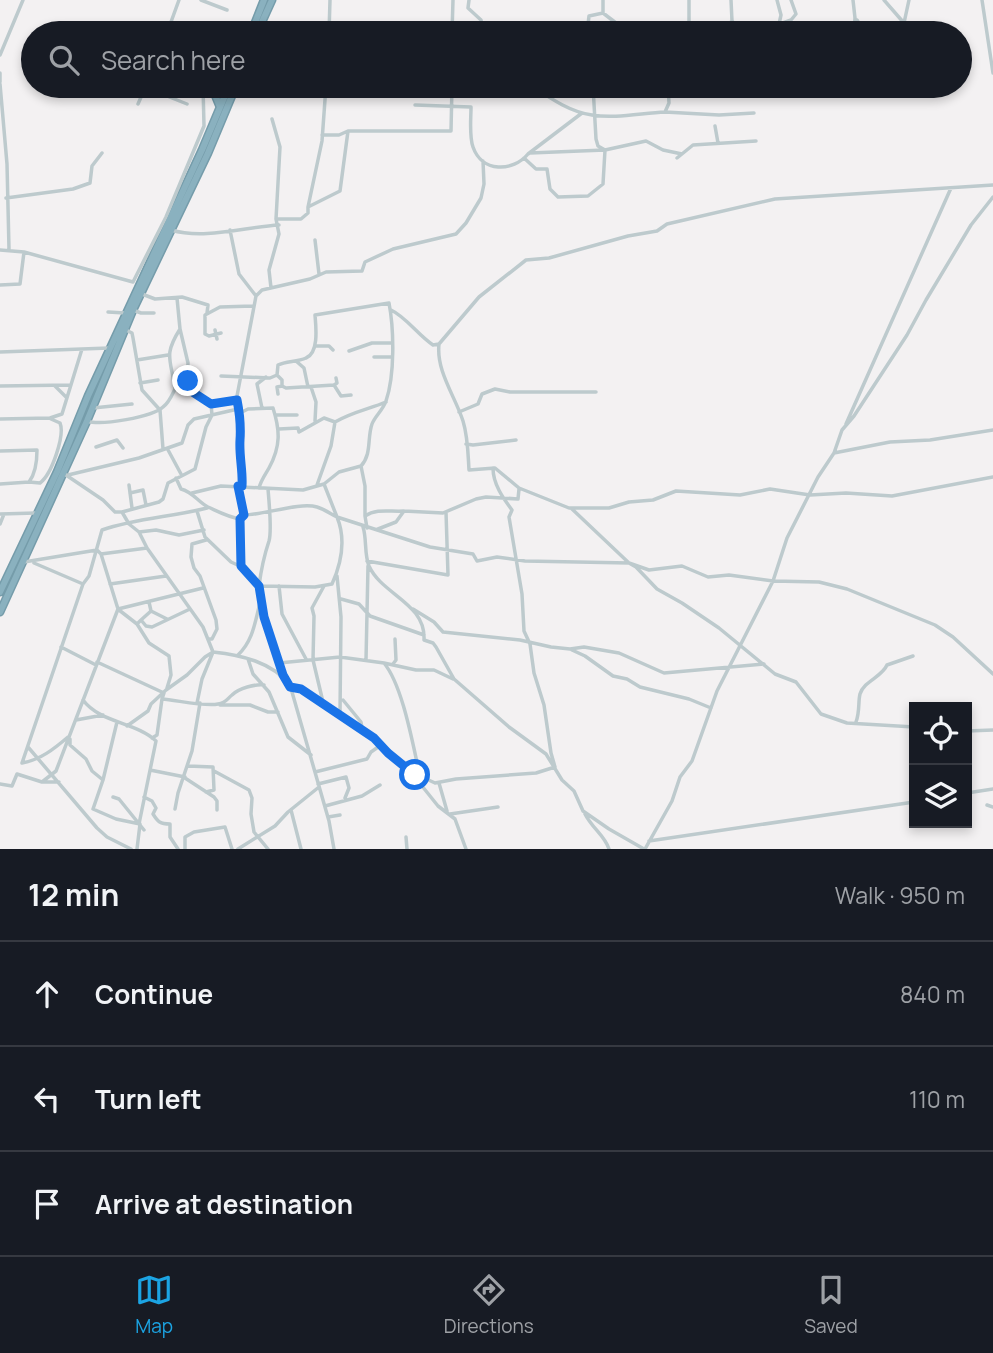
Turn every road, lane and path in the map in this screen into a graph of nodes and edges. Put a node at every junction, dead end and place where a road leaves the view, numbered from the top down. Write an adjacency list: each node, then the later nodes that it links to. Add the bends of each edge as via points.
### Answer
1 (23, 0): 37 (street)
2 (179, 0): 21 (street)
3 (201, 0): 18 (street)
4 (264, 0): 22 (highway)
5 (272, 0): 23 (highway)
6 (330, 0): 24 (street)
7 (453, 0): 25 (street)
8 (468, 0): 26 (street, via 468,8)
9 (603, 0): 19 (street)
10 (688, 0): 29 (street)
11 (730, 0): 30 (street)
12 (777, 0): 31 (street)
13 (791, 0): 32 (street, via 796,14)
14 (853, 0): 20 (street)
15 (884, 0): 35 (street)
16 (909, 0): 36 (street)
17 (982, 0): 39 (street)
18 (227, 10)
19 (603, 13): 27 (street, via 589,16); 28 (street)
20 (855, 18): 33 (street); 34 (street)
21 (171, 21)
22 (256, 21)
23 (262, 21)
24 (329, 21)
25 (453, 21)
26 (481, 21)
27 (588, 21)
28 (613, 21)
29 (689, 21)
30 (732, 21)
31 (779, 21)
32 (788, 21)
33 (855, 21)
34 (857, 21)
35 (902, 21)
36 (904, 21)
37 (0, 55)
38 (0, 73): 40 (street)
39 (993, 73)
40 (0, 83): 76 (street)
41 (140, 98): 52 (street)
42 (173, 98): 53 (street)
43 (208, 98): 87 (street, via 204,126)
44 (215, 98): 56 (highway)
45 (225, 98): 56 (highway)
46 (226, 98): 80 (highway, via 208,153)
47 (326, 98): 64 (street)
48 (452, 98): 55 (street)
49 (549, 98): 58 (street)
50 (593, 98): 60 (street)
51 (669, 98): 57 (street)
52 (138, 104)
53 (187, 104)
54 (415, 105): 55 (street)
55 (452, 106): 63 (street, via 451,131); 72 (street, via 471,107 472,146)
56 (220, 107): 87 (highway)
57 (665, 112): 59 (street); 60 (street)
58 (582, 113): 60 (street); 70 (street)
59 (754, 113)
60 (594, 116): 67 (street, via 597,143)
61 (272, 119): 78 (street, via 280,146)
62 (715, 126): 66 (street)
63 (348, 131): 64 (street); 77 (street, via 340,191)
64 (322, 135): 77 (street)
65 (756, 141): 66 (street)
66 (718, 143): 69 (street, via 693,145)
67 (605, 150): 69 (street, via 646,141); 70 (street); 70 (street, via 603,184 587,196 558,197 550,189 547,169 536,169)
68 (102, 153): 76 (street, via 92,166 90,183)
69 (682, 154): 71 (street)
70 (526, 156): 72 (street, via 510,167)
71 (677, 158)
72 (483, 161): 86 (street, via 481,198 456,234 393,249 365,262 362,271)
73 (993, 186): 74 (street)
74 (952, 187): 104 (street, via 775,199 667,224 657,232 526,260 480,297); 153 (street)
75 (993, 197): 153 (street)
76 (6, 198): 83 (street)
77 (308, 207): 78 (street, via 301,219)
78 (276, 219): 79 (street)
79 (279, 225): 81 (street); 89 (street)
80 (171, 230): 81 (street); 90 (highway)
81 (230, 230): 91 (street, via 239,274)
82 (316, 240): 86 (street)
83 (9, 249): 84 (street); 85 (street)
84 (0, 250)
85 (24, 252): 87 (street); 88 (street, via 20,284)
86 (319, 274): 89 (street)
87 (136, 283): 97 (highway)
88 (0, 285)
89 (271, 288): 91 (street)
90 (140, 294): 92 (street); 94 (highway)
91 (256, 296): 93 (street)
92 (177, 298): 99 (street, via 206,304); 100 (street)
93 (253, 306): 99 (street, via 220,307); 117 (street)
94 (133, 310): 98 (street); 101 (highway)
95 (391, 310): 103 (street); 104 (street, via 422,338); 105 (street, via 389,303 314,315)
96 (108, 312): 97 (street)
97 (125, 313): 106 (highway)
98 (154, 313)
99 (207, 313): 102 (street, via 205,334)
100 (180, 329): 111 (street); 119 (street)
101 (124, 330): 114 (street, via 132,333); 139 (highway)
102 (217, 334)
103 (392, 343): 109 (street, via 372,343); 113 (street)
104 (439, 344): 143 (street, via 444,374)
105 (315, 346): 108 (street); 115 (street, via 311,355)
106 (109, 348): 107 (street); 190 (highway)
107 (82, 349): 110 (street); 125 (street)
108 (333, 350)
109 (349, 351)
110 (0, 352)
111 (168, 355): 114 (street); 122 (street)
112 (374, 357): 113 (street)
113 (391, 357): 136 (street)
114 (137, 360): 124 (street)
115 (296, 360): 118 (street, via 278,365); 130 (street, via 304,368)
116 (221, 376): 117 (street)
117 (240, 376): 120 (street); 135 (street)
118 (278, 376): 120 (street); 129 (street)
119 (187, 377): 122 (street); 138 (street, via 191,391)
120 (266, 377): 140 (street, via 257,384)
121 (336, 378): 126 (street)
122 (174, 379): 141 (street, via 175,389)
123 (158, 380): 124 (street)
124 (141, 383): 141 (street)
125 (70, 385): 128 (street); 134 (street)
126 (334, 385): 130 (street); 133 (street, via 341,397)
127 (0, 386): 128 (street)
128 (55, 386): 134 (street)
129 (282, 386): 130 (street); 132 (street)
130 (309, 387): 150 (street, via 316,402)
131 (596, 392): 143 (street, via 495,389)
132 (278, 394)
133 (351, 395)
134 (66, 398): 147 (street, via 62,414)
135 (237, 400): 138 (street); 142 (street)
136 (386, 401): 151 (street); 162 (street, via 373,421)
137 (132, 404): 139 (street)
138 (211, 404): 144 (street)
139 (93, 408): 149 (highway)
140 (262, 408): 142 (street); 145 (street, via 272,405)
141 (160, 410): 149 (street, via 95,424); 159 (street)
142 (239, 411): 144 (street); 173 (street)
143 (459, 412): 156 (street)
144 (212, 415): 159 (street, via 194,419 182,443); 165 (street, via 197,466)
145 (275, 415): 146 (street); 152 (street)
146 (297, 415)
147 (48, 418): 148 (street); 168 (street, via 60,422 64,432 47,478)
148 (0, 419)
149 (87, 421): 164 (highway)
150 (315, 421): 151 (street); 152 (street, via 299,432 298,428)
151 (335, 422): 172 (street)
152 (279, 429): 174 (street, via 274,455)
153 (844, 429): 161 (street)
154 (993, 430): 161 (street)
155 (516, 440): 156 (street)
156 (467, 444): 163 (street, via 469,470)
157 (96, 447): 158 (street, via 117,440)
158 (123, 448)
159 (165, 449): 164 (street, via 70,475); 165 (street)
160 (0, 451): 168 (street, via 37,450)
161 (834, 453): 179 (street)
162 (361, 466): 170 (street, via 339,472); 193 (street)
163 (493, 468): 175 (street); 180 (street)
164 (63, 473): 188 (street, via 115,512); 207 (highway)
165 (181, 475): 167 (street)
166 (993, 477): 179 (street, via 898,495)
167 (176, 478): 178 (street, via 181,489); 181 (street, via 168,483 163,499)
168 (29, 482): 169 (street)
169 (0, 484)
170 (324, 484): 172 (street); 194 (street)
171 (129, 485): 177 (street)
172 (317, 485): 176 (street, via 296,491)
173 (240, 486): 174 (street); 178 (street); 192 (street)
174 (259, 488): 176 (street)
175 (519, 488): 180 (street, via 517,499); 184 (street)
176 (268, 489): 186 (street)
177 (130, 493): 181 (street, via 143,491); 182 (street)
178 (192, 494): 183 (street)
179 (810, 495): 184 (street, via 770,488 740,495 676,491 609,508); 214 (street, via 787,538)
180 (502, 498): 189 (street, via 475,499); 206 (street, via 512,510 509,517)
181 (146, 505): 182 (street)
182 (132, 508): 188 (street)
183 (209, 508): 185 (street); 195 (street)
184 (572, 508): 210 (street)
185 (197, 511): 196 (street); 199 (street)
186 (268, 511): 192 (street); 194 (street, via 310,506); 217 (street, via 270,539 264,548)
187 (404, 511): 189 (street); 193 (street, via 378,510); 200 (street, via 397,522)
188 (122, 512): 196 (street)
189 (446, 512): 204 (street)
190 (38, 513): 191 (street); 221 (highway)
191 (2, 514): 197 (street)
192 (244, 515): 195 (street)
193 (365, 516): 198 (street)
194 (337, 517): 198 (street); 212 (street, via 342,540)
195 (240, 519): 211 (street)
196 (127, 521): 201 (street); 205 (street, via 102,530)
197 (0, 524)
198 (365, 527): 200 (street); 209 (street)
199 (204, 530): 201 (street, via 179,535); 202 (street)
200 (376, 530): 204 (street)
201 (139, 532): 203 (street)
202 (207, 539): 211 (street); 220 (street, via 192,544 191,554)
203 (147, 548): 205 (street); 213 (street)
204 (447, 551): 206 (street, via 473,554 477,561 497,557); 209 (street, via 448,575)
205 (99, 552): 208 (street); 215 (street); 216 (street)
206 (517, 561): 210 (street); 237 (street)
207 (23, 562): 208 (street); 227 (highway)
208 (31, 562): 215 (street)
209 (368, 563): 226 (street, via 384,586); 231 (street)
210 (629, 564): 214 (street, via 649,570 682,566 708,576); 238 (street, via 657,589)
211 (242, 567): 217 (street)
212 (336, 574): 219 (street, via 332,584); 224 (street)
213 (166, 576): 216 (street); 222 (street)
214 (773, 581): 238 (street); 255 (street, via 819,582 847,589 935,625)
215 (83, 584): 239 (street)
216 (110, 584): 228 (street)
217 (259, 586): 218 (street); 223 (street)
218 (279, 586): 219 (street); 246 (street, via 282,614)
219 (324, 586): 247 (street, via 312,608)
220 (203, 588): 222 (street); 235 (street, via 218,629)
221 (0, 592)
222 (182, 594): 225 (street); 229 (street)
223 (262, 596): 242 (street, via 246,648); 249 (street)
224 (340, 598): 231 (street); 244 (street)
225 (149, 602): 228 (street); 230 (street)
226 (411, 607): 234 (street); 237 (street, via 443,632)
227 (1, 608)
228 (118, 609): 233 (street); 251 (street)
229 (190, 609): 232 (street); 235 (street)
230 (151, 611): 232 (street); 233 (street)
231 (366, 611): 234 (street); 248 (street)
232 (167, 619): 233 (street, via 152,627)
233 (139, 622): 260 (street, via 146,640 169,656 172,675)
234 (424, 635): 256 (street)
235 (209, 639): 241 (street)
236 (396, 639): 252 (street)
237 (529, 642): 240 (street); 286 (street)
238 (740, 644): 253 (street); 254 (street)
239 (61, 648): 251 (street); 282 (street)
240 (570, 649): 254 (street, via 619,653 664,673); 267 (street, via 613,676)
241 (213, 652): 242 (street); 260 (street); 264 (street, via 202,678)
242 (238, 655): 245 (street)
243 (913, 656): 273 (street, via 887,665 867,685 860,694)
244 (340, 657): 247 (street); 248 (street); 261 (street)
245 (248, 659): 257 (street); 258 (street, via 253,674)
246 (306, 659): 247 (street); 249 (street)
247 (313, 660): 265 (street)
248 (366, 660): 250 (street)
249 (279, 663): 257 (street)
250 (384, 663): 252 (street); 291 (street, via 403,705)
251 (97, 664): 260 (street); 263 (street)
252 (393, 664): 256 (street, via 434,670)
253 (764, 664): 254 (street); 273 (street, via 796,682 821,714)
254 (727, 668): 267 (street)
255 (993, 674)
256 (454, 679): 286 (street, via 546,754)
257 (287, 681): 259 (street)
258 (264, 685): 266 (street, via 234,693); 268 (street)
259 (290, 687): 265 (street); 283 (street)
260 (165, 691): 262 (street); 274 (street)
261 (342, 698): 269 (street); 276 (street)
262 (162, 699): 264 (street); 280 (street, via 157,735)
263 (83, 700): 270 (street); 271 (street)
264 (199, 703): 266 (street); 285 (street)
265 (323, 703): 269 (street)
266 (218, 705): 268 (street, via 250,705)
267 (711, 708): 325 (street, via 692,761)
268 (279, 712): 283 (street, via 288,737)
269 (340, 714): 276 (street)
270 (103, 715): 271 (street); 272 (street)
271 (76, 720): 279 (street)
272 (117, 722): 274 (street); 293 (street)
273 (856, 722): 275 (street)
274 (127, 726): 280 (street)
275 (909, 727)
276 (362, 729): 281 (street)
277 (993, 730): 278 (street)
278 (972, 731)
279 (70, 737): 284 (street); 290 (street); 293 (street, via 70,745)
280 (152, 738): 287 (street, via 156,741)
281 (381, 745): 289 (street, via 367,759); 300 (street)
282 (28, 747): 284 (street); 284 (street, via 22,763)
283 (311, 755): 289 (street)
284 (38, 758): 290 (street)
285 (188, 766): 288 (street, via 213,767); 292 (street)
286 (555, 767): 296 (street); 317 (street)
287 (150, 770): 292 (street); 306 (street)
288 (214, 771): 302 (street); 323 (street, via 249,790 253,827)
289 (315, 772): 298 (street)
290 (52, 774): 294 (street); 295 (street)
291 (420, 775): 296 (street); 300 (street)
292 (185, 777): 303 (street); 314 (street)
293 (103, 780): 321 (street, via 93,809)
294 (42, 782): 295 (street); 297 (street, via 17,774 12,786)
295 (59, 782): 327 (street, via 97,828)
296 (439, 783): 318 (street)
297 (0, 784)
298 (318, 785): 307 (street, via 346,777 349,788); 311 (street); 316 (street)
299 (380, 785): 307 (street)
300 (423, 788): 318 (street)
301 (993, 789): 304 (street)
302 (215, 790): 303 (street); 308 (street)
303 (206, 792): 308 (street)
304 (972, 792)
305 (113, 797): 321 (street)
306 (144, 797): 321 (street); 329 (street, via 156,808 157,820 170,824 170,837)
307 (344, 800): 311 (street)
308 (217, 801): 315 (street)
309 (909, 803): 325 (street)
310 (987, 805): 313 (street)
311 (325, 806): 320 (street)
312 (498, 807): 318 (street)
313 (993, 807)
314 (175, 809)
315 (217, 810)
316 (291, 810): 323 (street); 334 (street)
317 (584, 812): 337 (street); 338 (street)
318 (449, 813): 336 (street)
319 (340, 815): 320 (street)
320 (328, 817): 335 (street)
321 (139, 824): 322 (street); 328 (street)
322 (144, 830)
323 (259, 836): 332 (street); 333 (street)
324 (406, 837): 326 (street)
325 (649, 841): 338 (street)
326 (408, 848)
327 (131, 849)
328 (137, 849)
329 (178, 849)
330 (185, 849): 331 (street, via 185,837 194,832 225,827)
331 (232, 849)
332 (238, 849)
333 (268, 849)
334 (301, 849)
335 (334, 849)
336 (466, 849)
337 (609, 849)
338 (644, 849)

